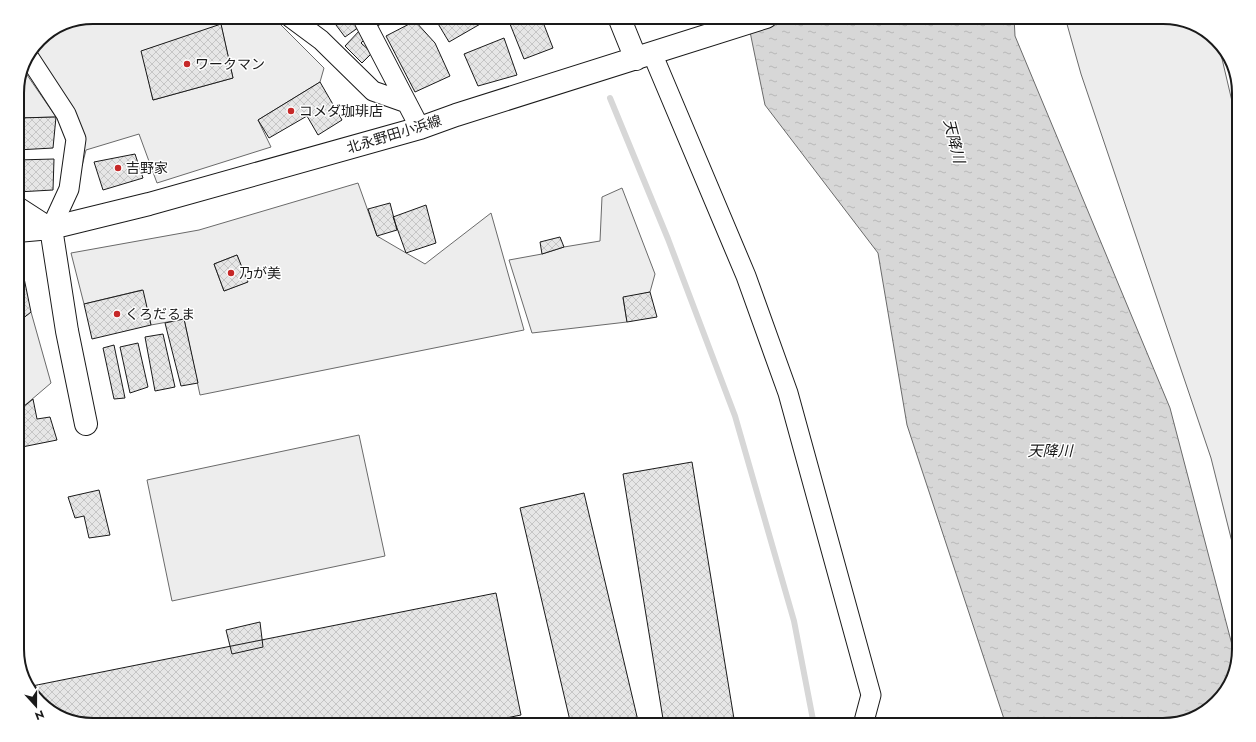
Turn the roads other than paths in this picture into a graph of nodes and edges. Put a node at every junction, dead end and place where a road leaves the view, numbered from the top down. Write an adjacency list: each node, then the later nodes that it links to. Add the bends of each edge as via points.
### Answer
1 (299, 24): 7 (street, via 321,40 373,91)
2 (366, 24): 7 (street)
3 (623, 24): 5 (main road)
4 (744, 24): 5 (main road, 北永野田小浜線)
5 (644, 56): 8 (main road, 北永野田小浜線); 13 (street, via 746,276 788,393 871,695)
6 (32, 62): 10 (street, via 66,114 76,139 69,189)
7 (407, 103): 8 (street)
8 (420, 128): 10 (main road, 北永野田小浜線, via 149,204)
9 (24, 211): 10 (street)
10 (51, 228): 11 (main road, 北永野田小浜線); 12 (main road, via 67,331)
11 (24, 230)
12 (86, 424)
13 (865, 718)

